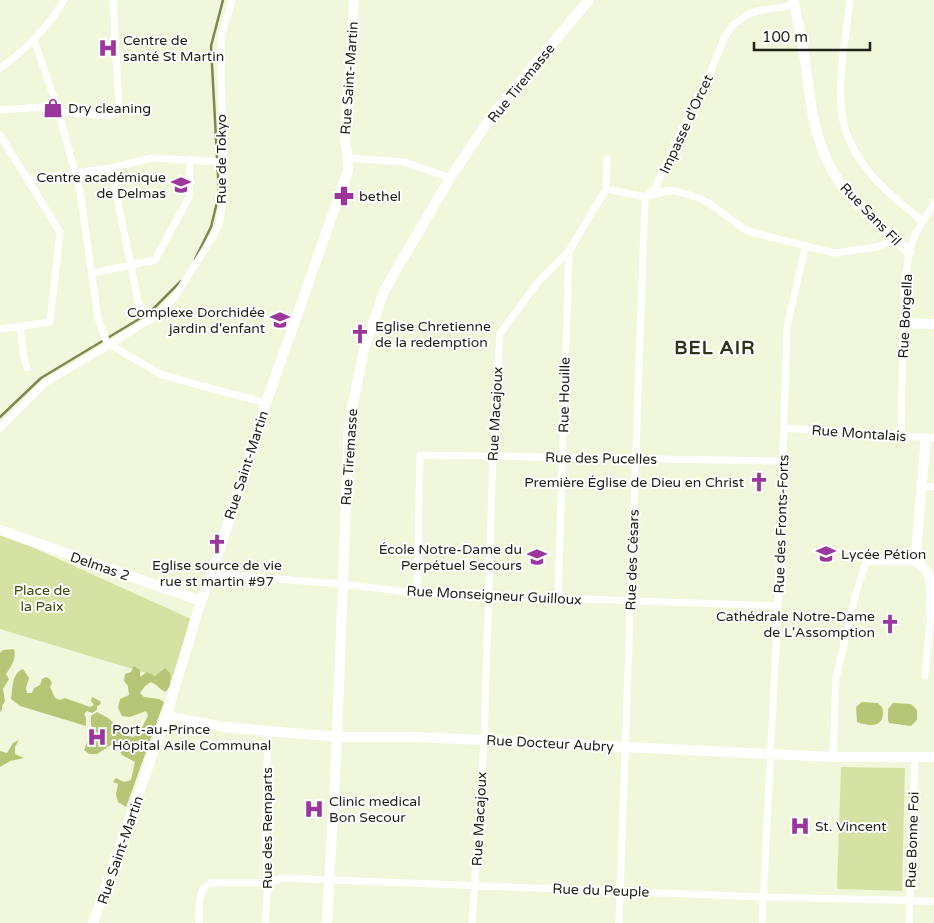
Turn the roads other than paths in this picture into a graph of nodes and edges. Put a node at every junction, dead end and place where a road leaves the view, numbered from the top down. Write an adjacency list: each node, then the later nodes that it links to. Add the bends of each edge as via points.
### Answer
1 (64, 0): 8 (street)
2 (113, 0): 10 (street, via 119,106 116,113 110,116)
3 (232, 0): 16 (street, Rue de Tokyo, via 221,37)
4 (354, 0): 13 (street, Rue Saint-Martin, via 345,142)
5 (589, 0): 19 (street, Rue Tiremasse, via 492,115)
6 (850, 0): 24 (street, via 841,81 845,128 868,172)
7 (794, 2): 22 (street, Impasse d'Orcet, via 745,16 725,36 698,103 680,132 656,187); 25 (street, Rue Sans Fil, via 815,130 825,157 840,184)
8 (34, 40): 9 (street); 10 (street)
9 (0, 68)
10 (58, 109): 11 (street); 18 (street)
11 (0, 110)
12 (0, 135): 20 (street)
13 (348, 158): 19 (street, via 404,162); 38 (street, Rue Saint-Martin, via 346,178)
14 (607, 159): 21 (street)
15 (190, 160): 16 (street); 17 (street, via 151,158); 29 (street, via 189,197 156,260)
16 (224, 162): 36 (street, Rue de Tokyo, via 219,225 197,264 174,298 157,314)
17 (111, 168): 18 (street); 29 (street)
18 (75, 173): 20 (street); 30 (street)
19 (450, 178): 53 (street, Rue Tiremasse, via 384,291 364,350 349,423)
20 (28, 180): 34 (street, via 60,232 50,322)
21 (606, 189): 22 (street); 27 (street, Rue Macajoux)
22 (644, 197): 26 (street, via 668,191 696,197 710,203 744,229); 45 (street, Rue des Césars)
23 (934, 204): 24 (street, Rue Borgella)
24 (922, 221): 28 (street, Rue Borgella)
25 (896, 240): 26 (street, via 877,247 834,253); 28 (street, Rue Sans Fil)
26 (805, 247): 40 (street, Rue des Fronts-Forts, via 787,326)
27 (570, 251): 43 (street, Rue Macajoux, via 537,283 500,334); 44 (street, Rue Houille)
28 (909, 252): 32 (street, Rue Borgella)
29 (131, 265): 30 (street); 31 (street)
30 (93, 273): 36 (street, via 98,318)
31 (144, 314)
32 (903, 324): 33 (street); 41 (street, Rue Borgella)
33 (934, 324)
34 (20, 327): 35 (street); 37 (street)
35 (0, 329)
36 (108, 344): 38 (street, via 162,375); 39 (street, Rue de Tokyo, via 45,383)
37 (27, 368)
38 (266, 403): 51 (street, Rue Saint-Martin)
39 (0, 428)
40 (784, 428): 41 (street, Rue Montalais); 46 (street, Rue des Fronts-Forts)
41 (901, 435): 42 (street, Rue Montalais)
42 (930, 438): 47 (street)
43 (493, 455): 44 (street, Rue des Pucelles); 54 (street, Rue des Pucelles, via 420,455); 55 (street, Rue Macajoux)
44 (563, 457): 45 (street, Rue des Pucelles); 56 (street, Rue Houille)
45 (636, 458): 46 (street, Rue des Pucelles); 58 (street, Rue des Césars)
46 (782, 461): 59 (street, Rue des Fronts-Forts)
47 (921, 486): 48 (street); 50 (street)
48 (934, 487)
49 (0, 530): 57 (street, Delmas 2)
50 (914, 562): 52 (street, via 925,566); 68 (street, via 866,561 836,678)
51 (212, 574): 53 (street, Rue Monseigneur Guilloux); 57 (street, Rue Saint-Martin)
52 (933, 577): 60 (street)
53 (342, 584): 54 (street, Rue Monseigneur Guilloux); 64 (street, Rue Tiremasse)
54 (417, 593): 55 (street, Rue Monseigneur Guilloux)
55 (488, 596): 56 (street, Rue Monseigneur Guilloux); 65 (street, Rue Macajoux)
56 (558, 598): 58 (street, Rue Monseigneur Guilloux)
57 (201, 601): 62 (street, Rue Saint-Martin)
58 (630, 601): 59 (street, Rue Monseigneur Guilloux); 66 (street, Rue des Césars)
59 (778, 606): 67 (street, Rue des Fronts-Forts)
60 (932, 612): 61 (street)
61 (924, 676)
62 (166, 716): 63 (street, Rue Docteur Aubry, via 224,728); 78 (street, Rue Saint-Martin)
63 (268, 732): 64 (street, Rue Docteur Aubry); 72 (street, Rue des Remparts, via 265,842)
64 (337, 737): 65 (street, Rue Docteur Aubry); 71 (street, Rue Tiremasse)
65 (484, 740): 66 (street, Rue Docteur Aubry); 73 (street, Rue Macajoux)
66 (626, 747): 67 (street, Rue Docteur Aubry); 74 (street, Rue des Césars)
67 (770, 753): 68 (street, Rue Docteur Aubry); 75 (street, Rue des Fronts-Forts)
68 (833, 757): 69 (street, Rue Docteur Aubry)
69 (915, 757): 70 (street, Rue Docteur Aubry); 76 (street, Rue Bonne Foi)
70 (934, 757)
71 (329, 880): 72 (street, Rue du Peuple, via 282,878); 73 (street, Rue du Peuple); 81 (street, Rue Tiremasse)
72 (268, 882): 79 (street, Rue du Peuple, via 205,886 201,891); 80 (street, Rue des Remparts)
73 (475, 886): 74 (street, Rue du Peuple); 82 (street, Rue Macajoux)
74 (619, 890): 75 (street, Rue du Peuple); 83 (street, Rue des Césars)
75 (764, 897): 76 (street, Rue du Peuple); 84 (street, Rue des Fronts-Forts)
76 (910, 900): 77 (street, Rue du Peuple); 85 (street, Rue Bonne Foi)
77 (934, 901)
78 (94, 923)
79 (199, 923)
80 (265, 923)
81 (327, 923)
82 (472, 923)
83 (619, 923)
84 (762, 923)
85 (908, 923)

